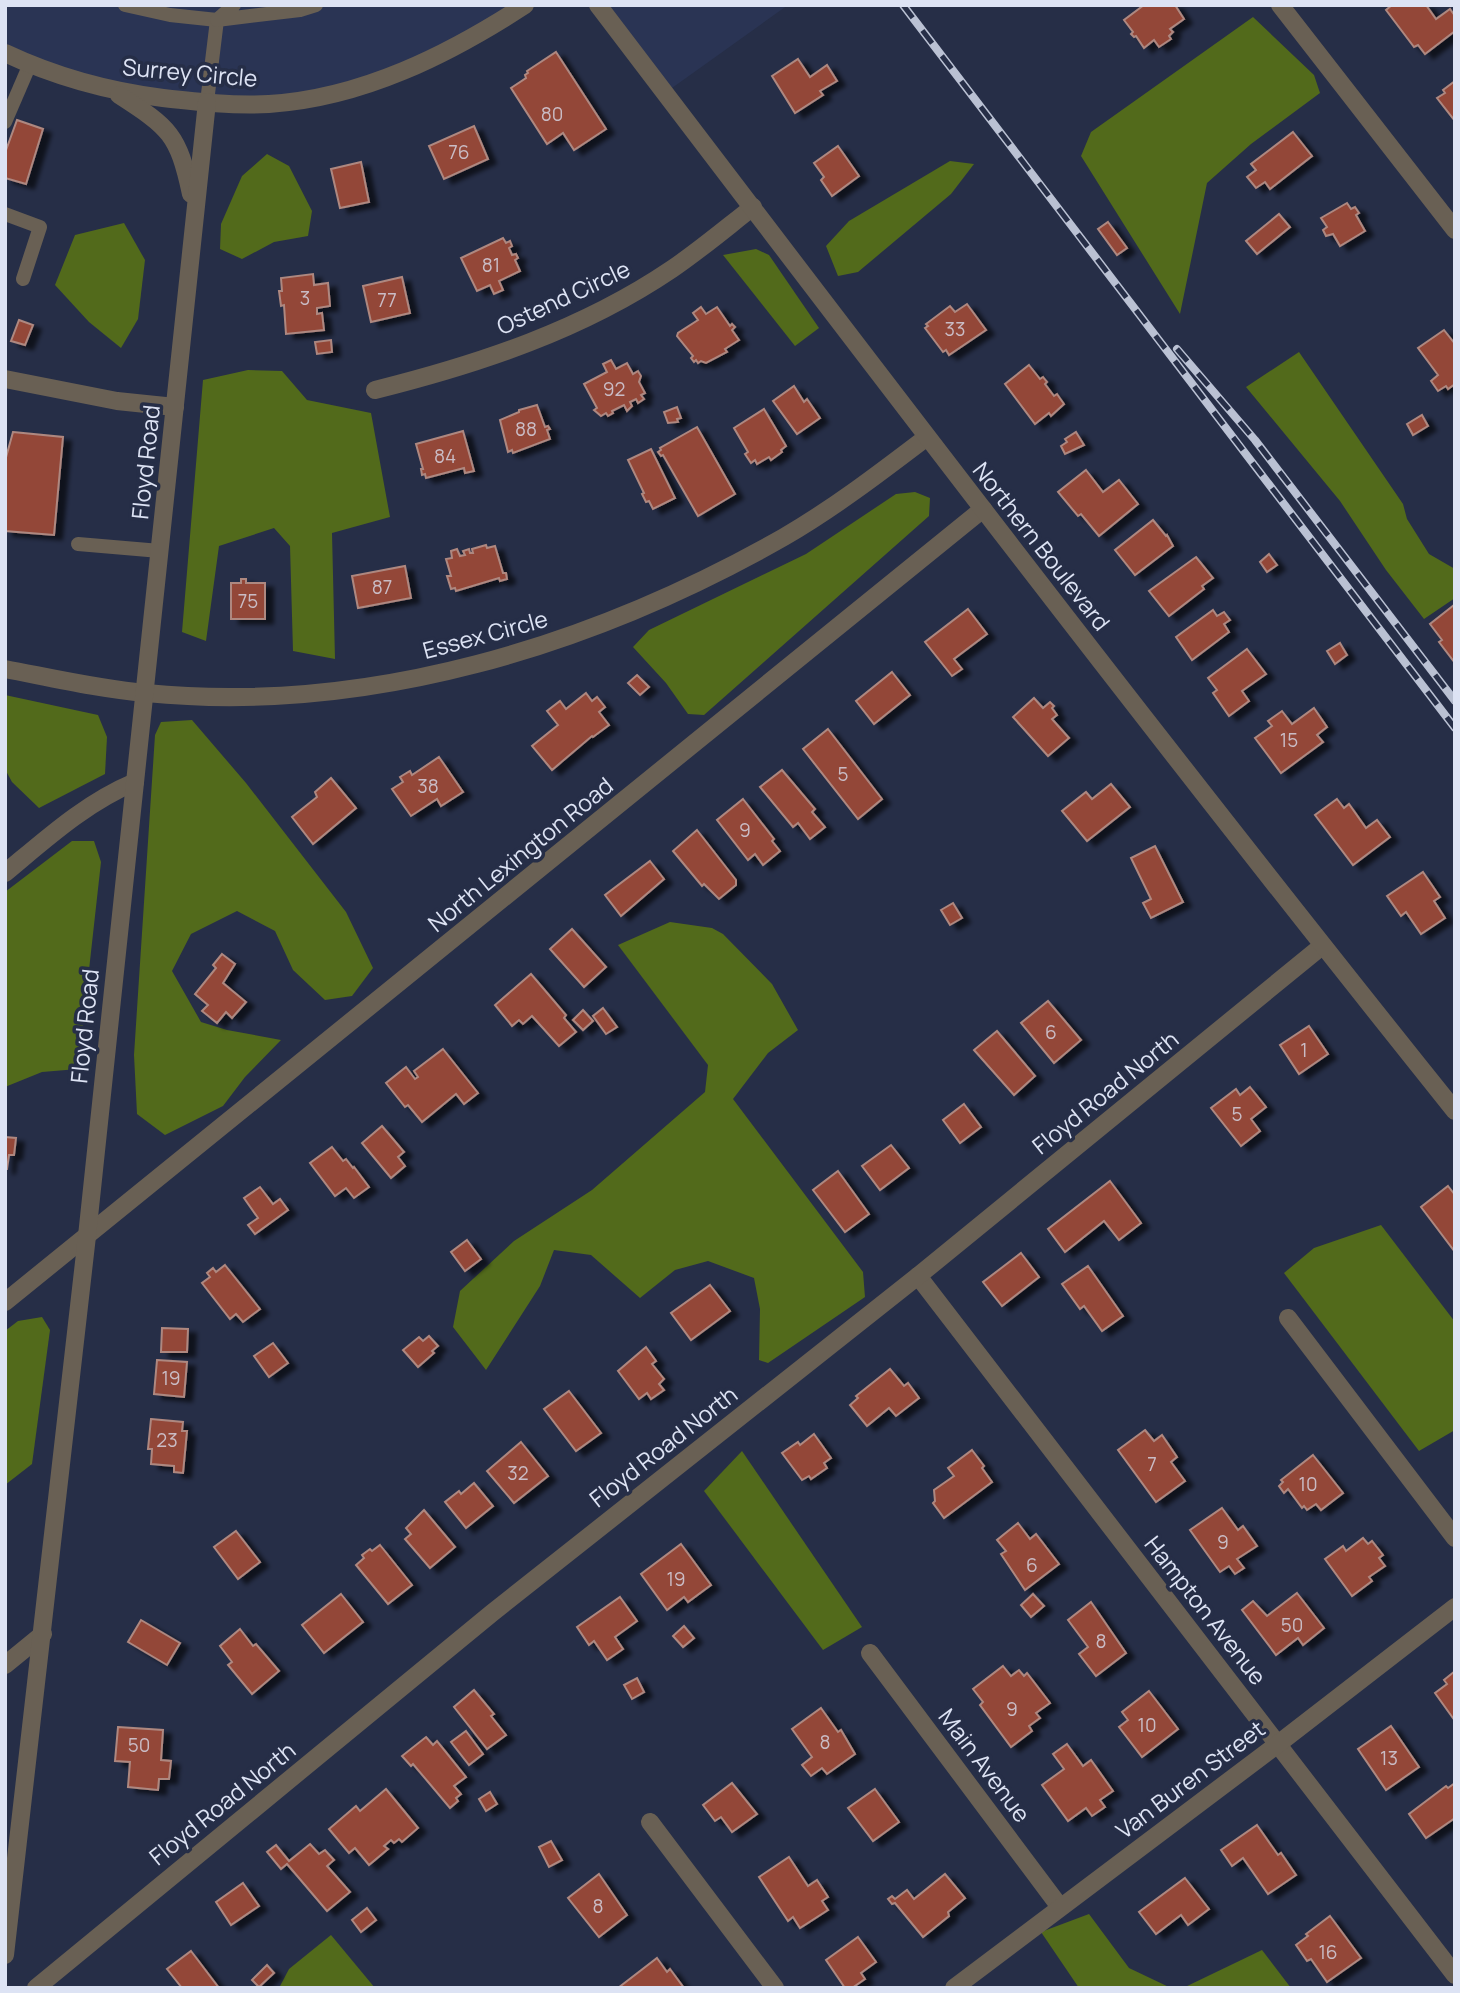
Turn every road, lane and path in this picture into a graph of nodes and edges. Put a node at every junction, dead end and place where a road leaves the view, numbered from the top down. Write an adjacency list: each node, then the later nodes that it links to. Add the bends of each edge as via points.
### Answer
1 (234, 5): 7 (lane)
2 (316, 5): 7 (lane)
3 (525, 5): 11 (street, Surrey Circle, via 457,46 354,88 269,104)
4 (598, 5): 13 (street, Northern Boulevard)
5 (1280, 5): 16 (street)
6 (133, 6): 7 (lane)
7 (217, 20): 11 (lane)
8 (5, 53): 9 (street, Surrey Circle)
9 (30, 64): 10 (street, Surrey Circle); 12 (lane)
10 (112, 91): 11 (street, Surrey Circle); 14 (street, via 173,137 184,160)
11 (207, 102): 14 (street, Floyd Road)
12 (5, 122)
13 (753, 207): 19 (street, Ostend Circle, via 671,270 590,316 467,366); 21 (street, Northern Boulevard)
14 (195, 211): 20 (street, Floyd Road)
15 (5, 214): 17 (lane, via 40,228)
16 (1455, 230)
17 (23, 279)
18 (5, 379): 20 (street)
19 (375, 390)
20 (175, 408): 24 (street, Floyd Road)
21 (928, 437): 22 (street, Northern Boulevard); 26 (street, Essex Circle, via 785,537 635,610 543,645 412,678 325,692)
22 (984, 509): 29 (street, Northern Boulevard); 31 (street, North Lexington Road)
23 (78, 544): 24 (lane)
24 (160, 551): 26 (street, Floyd Road)
25 (5, 669): 26 (street, Essex Circle)
26 (145, 693): 27 (street, Floyd Road)
27 (135, 782): 28 (street, via 78,813); 31 (street, Floyd Road)
28 (5, 873)
29 (1322, 946): 30 (street, Northern Boulevard); 32 (street, Floyd Road North)
30 (1455, 1111)
31 (87, 1236): 33 (street, North Lexington Road); 37 (street, Floyd Road)
32 (918, 1276): 40 (street, Hampton Avenue); 45 (street, Floyd Road North, via 492,1613)
33 (5, 1302)
34 (1288, 1318): 35 (street)
35 (1455, 1538)
36 (1455, 1607): 40 (street, Van Buren Street)
37 (43, 1634): 39 (street); 43 (street, Floyd Road)
38 (870, 1653): 42 (street, Main Avenue)
39 (5, 1665)
40 (1278, 1744): 42 (street, Van Buren Street); 44 (street, Hampton Avenue)
41 (650, 1822): 46 (street)
42 (1060, 1906): 47 (street, Van Buren Street)
43 (5, 1955)
44 (1455, 1975)
45 (36, 1988)
46 (775, 1988)
47 (954, 1988)

